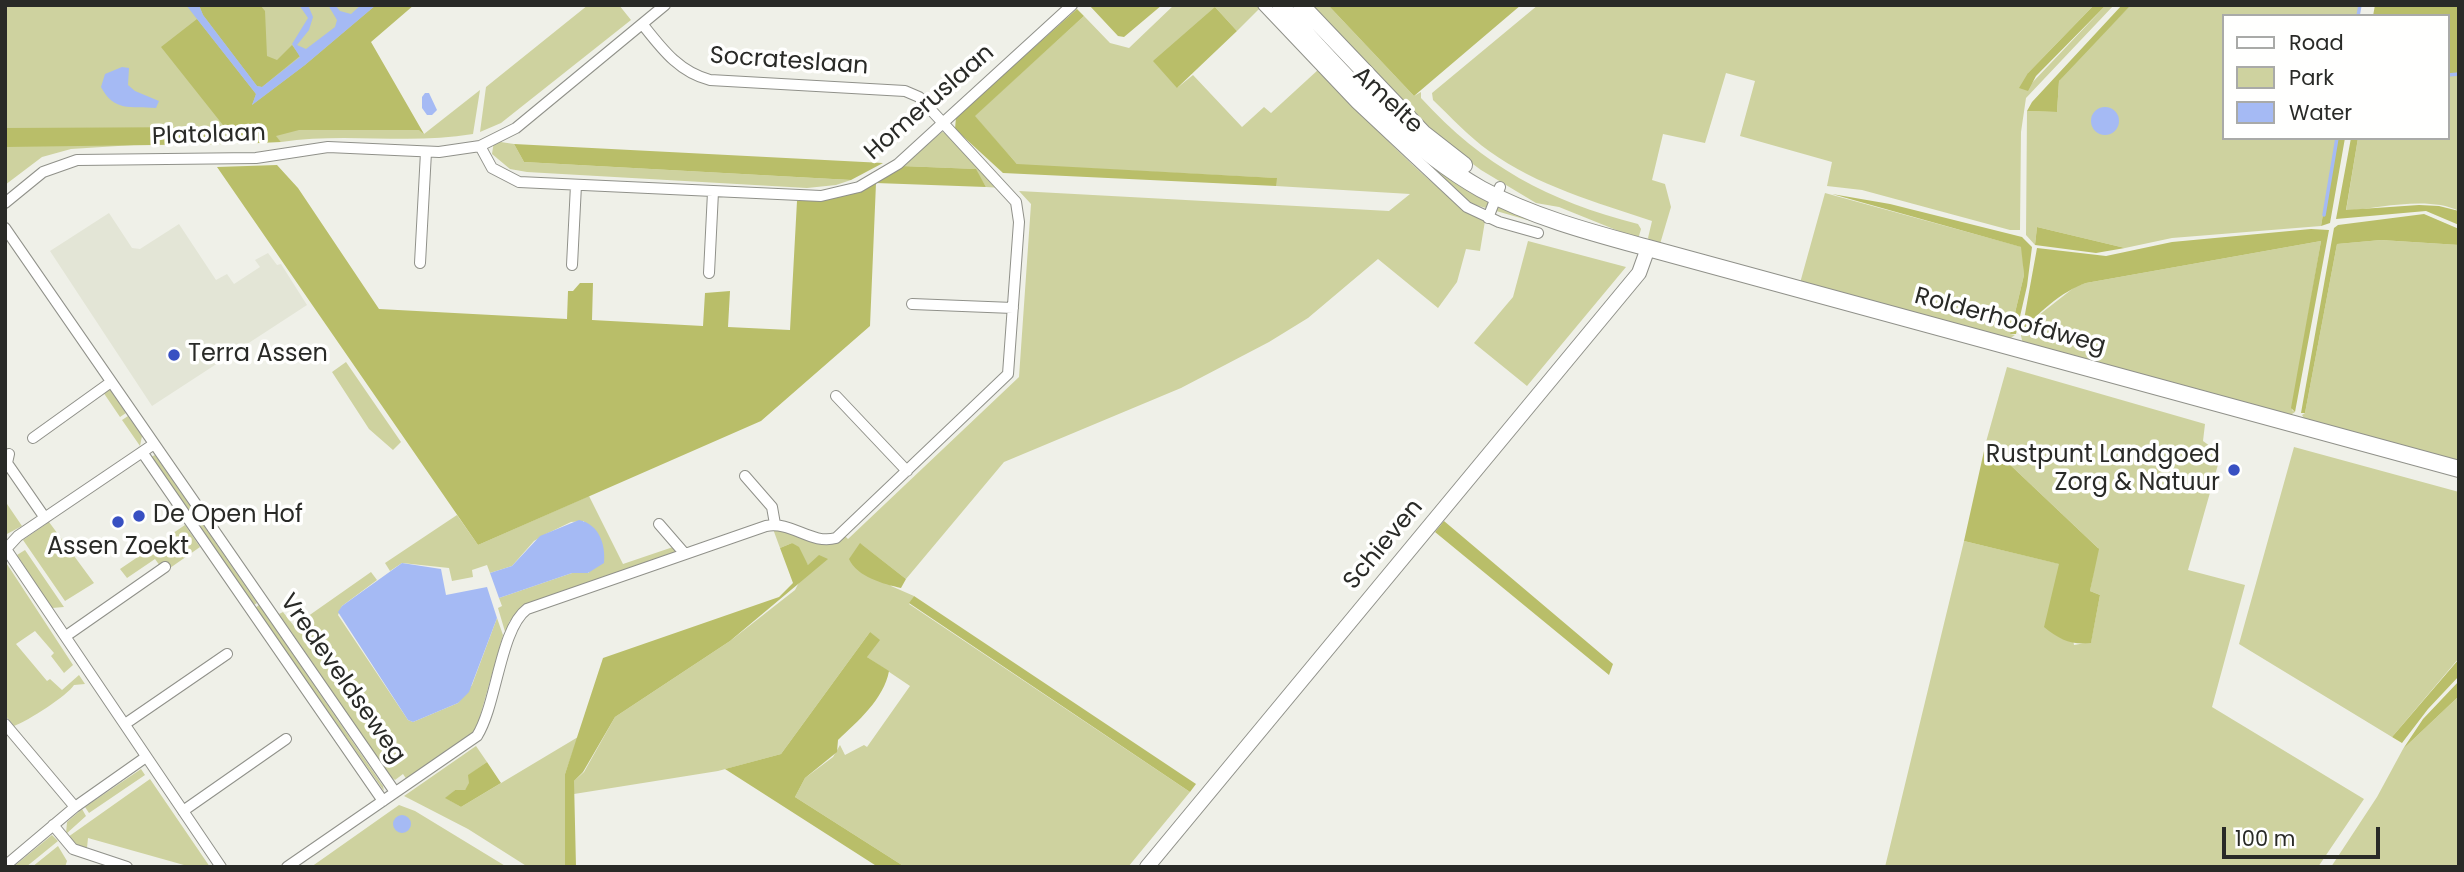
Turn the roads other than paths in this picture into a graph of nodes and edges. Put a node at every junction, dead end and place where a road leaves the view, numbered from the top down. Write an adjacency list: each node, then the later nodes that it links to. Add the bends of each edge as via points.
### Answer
1 (665, 5): 6 (street, Platolaan)
2 (1263, 5): 14 (street, Amelte, via 1433,176 1467,207)
3 (1280, 5): 12 (main road, Rolderhoofdweg, via 1419,147)
4 (1301, 5): 12 (main road, Rolderhoofdweg, via 1423,133)
5 (1066, 7): 7 (street, Homeruslaan)
6 (643, 25): 7 (street, Socrateslaan, via 669,57 696,76 905,91 919,97); 8 (street, Platolaan, via 516,128)
7 (942, 121): 11 (street, Homeruslaan, via 892,168 845,191 808,197); 22 (street, Socrateslaan, via 1016,202 1019,222)
8 (480, 146): 9 (street, Platolaan); 10 (street, Homeruslaan, via 492,168 508,179)
9 (426, 152): 13 (street, Platolaan, via 328,147 256,158 77,160 50,167); 18 (street)
10 (576, 185): 11 (street, Homeruslaan); 19 (street)
11 (713, 192): 20 (street)
12 (1498, 192): 14 (street); 17 (main road, Rolderhoofdweg, via 1549,218)
13 (5, 203)
14 (1489, 218): 16 (street, Amelte)
15 (5, 228): 23 (street, Vredeveldseweg)
16 (1538, 233)
17 (1648, 248): 29 (main road, Rolderhoofdweg); 54 (street, Schieven, via 1639,273)
18 (420, 263)
19 (572, 265)
20 (709, 273)
21 (912, 304): 22 (street)
22 (1013, 307): 30 (street, Socrateslaan, via 1010,368 1005,381)
23 (111, 382): 25 (street); 26 (street, Vredeveldseweg)
24 (835, 396): 30 (street)
25 (33, 438)
26 (154, 444): 27 (street); 44 (street, Vredeveldseweg)
27 (142, 452): 32 (street); 45 (street, Vredeveldseweg)
28 (9, 453): 32 (street, via 7,463)
29 (2459, 469)
30 (907, 471): 34 (street, Socrateslaan, via 836,538 817,539)
31 (745, 476): 34 (street, via 772,507)
32 (45, 518): 35 (street)
33 (659, 524): 36 (street)
34 (775, 524): 36 (street)
35 (6, 549): 38 (street)
36 (685, 554): 44 (street, via 522,612 513,625 477,736)
37 (165, 567): 38 (street)
38 (66, 636): 41 (street)
39 (227, 653): 41 (street)
40 (5, 724): 46 (street)
41 (125, 724): 43 (street)
42 (286, 739): 47 (street)
43 (146, 758): 46 (street); 47 (street)
44 (396, 792): 45 (street, Vredeveldseweg)
45 (383, 801): 53 (street)
46 (75, 807): 48 (street)
47 (183, 811): 52 (street)
48 (53, 825): 49 (street, via 73,849); 50 (street)
49 (101, 863): 51 (street)
50 (5, 866)
51 (127, 867)
52 (221, 867)
53 (287, 867)
54 (1147, 867)

